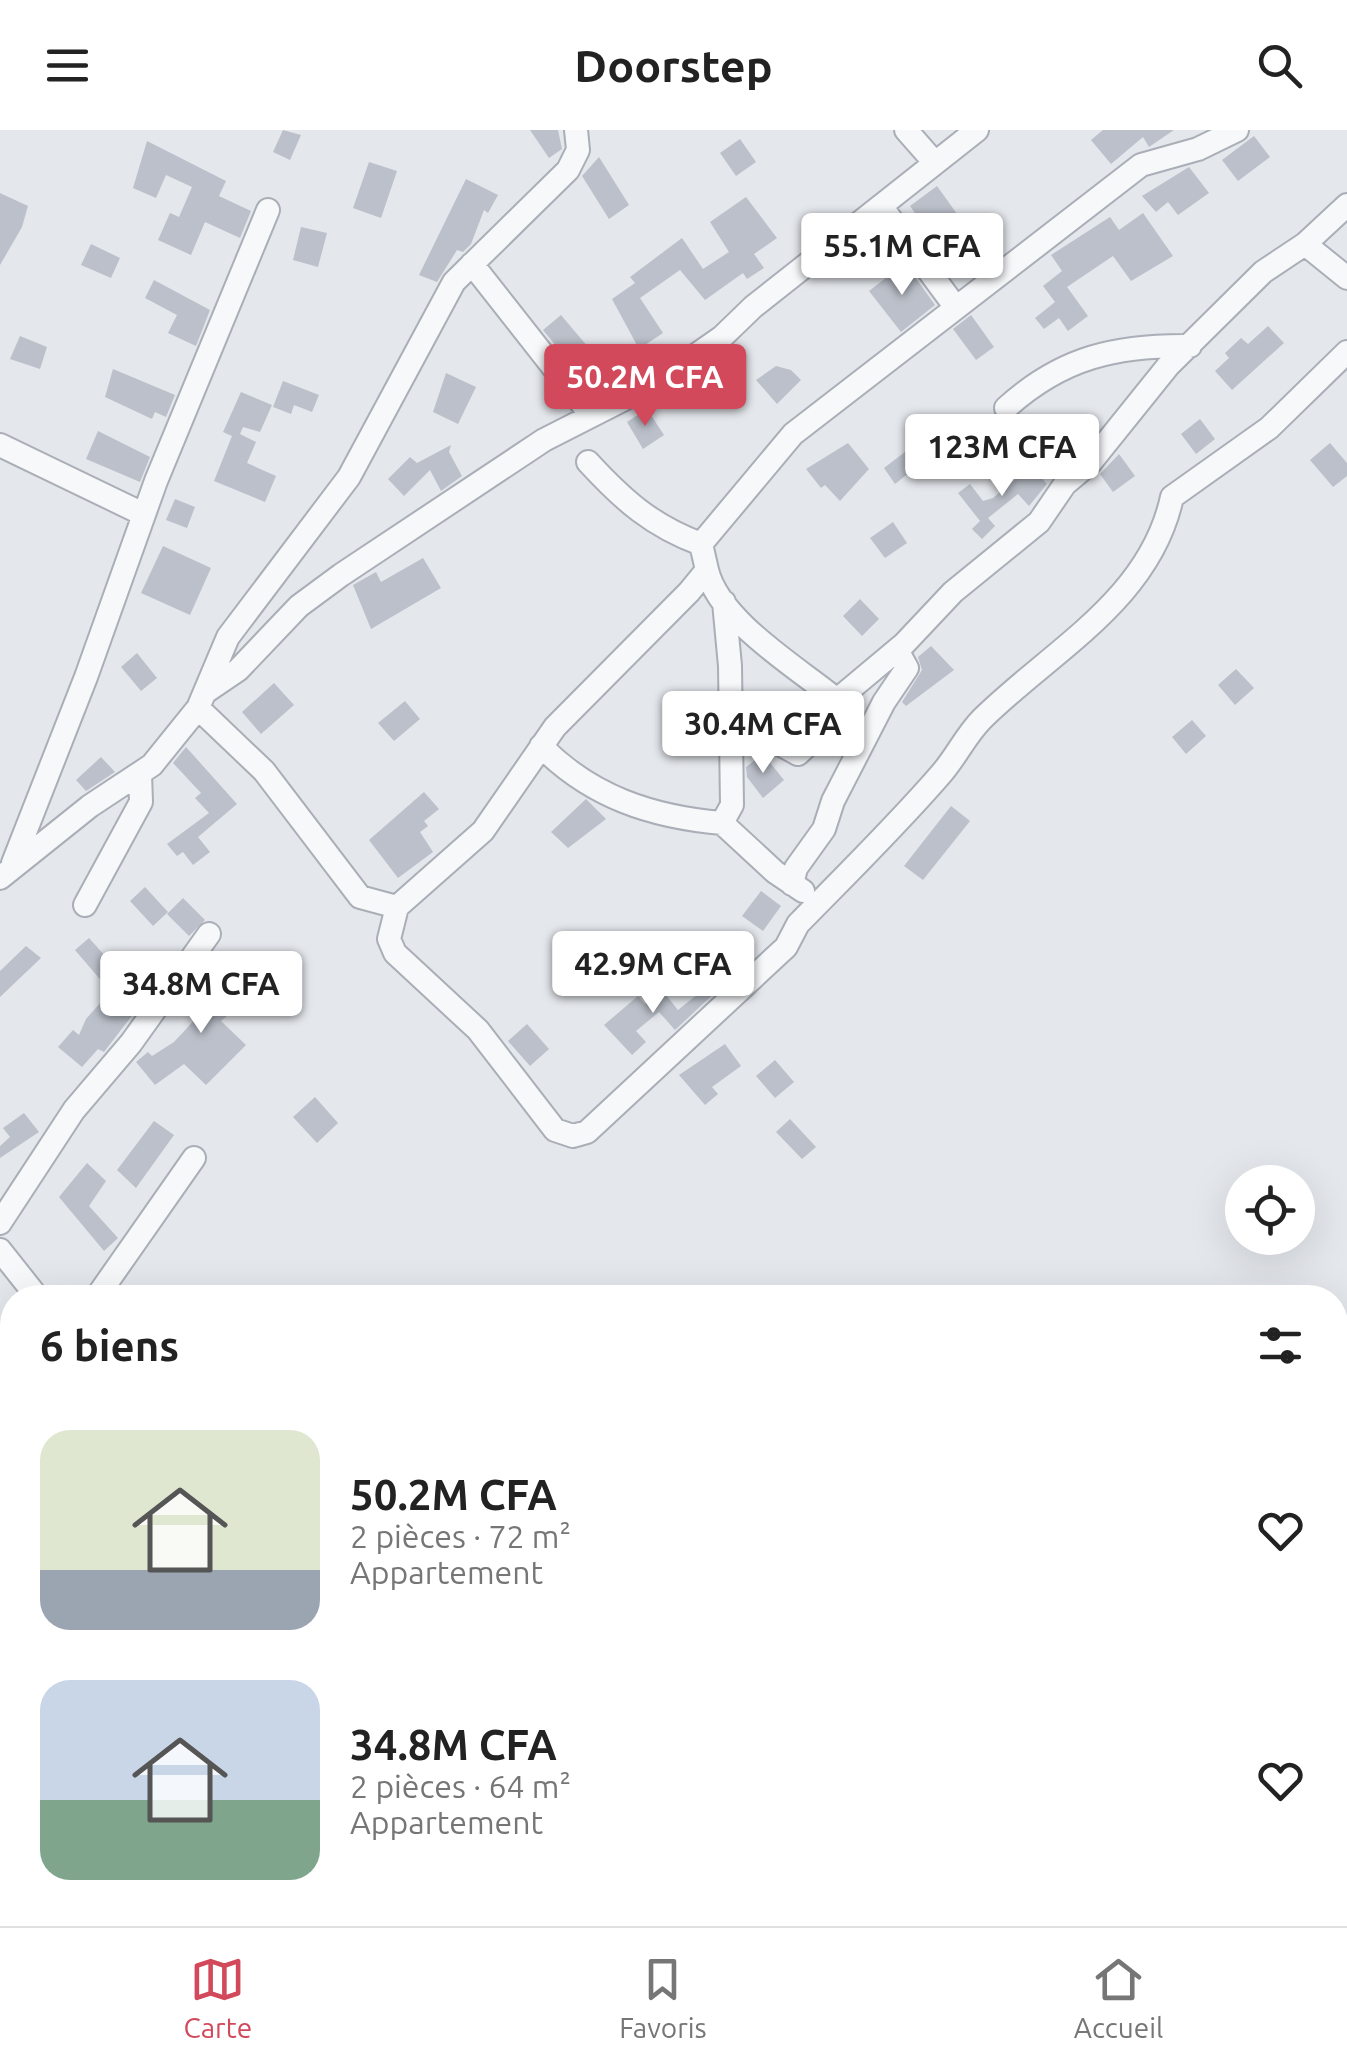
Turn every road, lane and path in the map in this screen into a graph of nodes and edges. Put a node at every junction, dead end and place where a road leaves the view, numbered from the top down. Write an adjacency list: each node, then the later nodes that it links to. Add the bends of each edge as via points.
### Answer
1 (576, 130): 10 (street, via 578,150 568,170)
2 (906, 130): 5 (street)
3 (977, 130): 5 (street)
4 (1237, 130): 12 (street, via 1141,165)
5 (936, 163): 7 (street)
6 (1347, 205): 9 (street)
7 (881, 206): 12 (street); 16 (street, via 722,338 656,382)
8 (268, 210): 19 (street)
9 (1305, 244): 11 (street); 13 (street, via 1263,272)
10 (472, 264): 16 (street); 24 (street, via 439,305 349,477 228,637)
11 (1347, 278)
12 (954, 305): 20 (street, via 793,434)
13 (1190, 346): 15 (street, via 1139,344 1081,360 1049,374); 23 (street, via 1065,484 1039,522 953,592)
14 (1347, 352): 32 (street, via 1269,428 1172,497 1164,534 1146,566 1046,667 979,721 943,772)
15 (1006, 408)
16 (590, 414): 24 (street, via 341,575 299,606)
17 (0, 445): 19 (street)
18 (588, 462): 20 (street, via 626,504 661,529)
19 (143, 514): 30 (street, via 86,677)
20 (701, 544): 21 (street)
21 (707, 570): 22 (street); 27 (street)
22 (724, 602): 25 (street); 29 (street, via 732,805)
23 (897, 650): 25 (street); 31 (street, via 908,668 884,702)
24 (202, 700): 28 (street); 34 (street, via 360,897)
25 (838, 700): 26 (street, via 808,748 798,754)
26 (778, 743)
27 (541, 746): 29 (street, via 628,806); 34 (street, via 483,831)
28 (140, 774): 30 (street); 33 (street, via 141,802)
29 (722, 823): 31 (street)
30 (6, 872)
31 (792, 884): 32 (street)
32 (820, 900): 34 (street, via 786,948 587,1132 574,1136 555,1130 478,1030 395,953 388,938)
33 (85, 905)
34 (397, 907)
35 (209, 934): 37 (street, via 74,1110)
36 (194, 1158): 40 (street)
37 (0, 1223)
38 (0, 1250): 39 (street)
39 (28, 1285)
40 (105, 1285)

